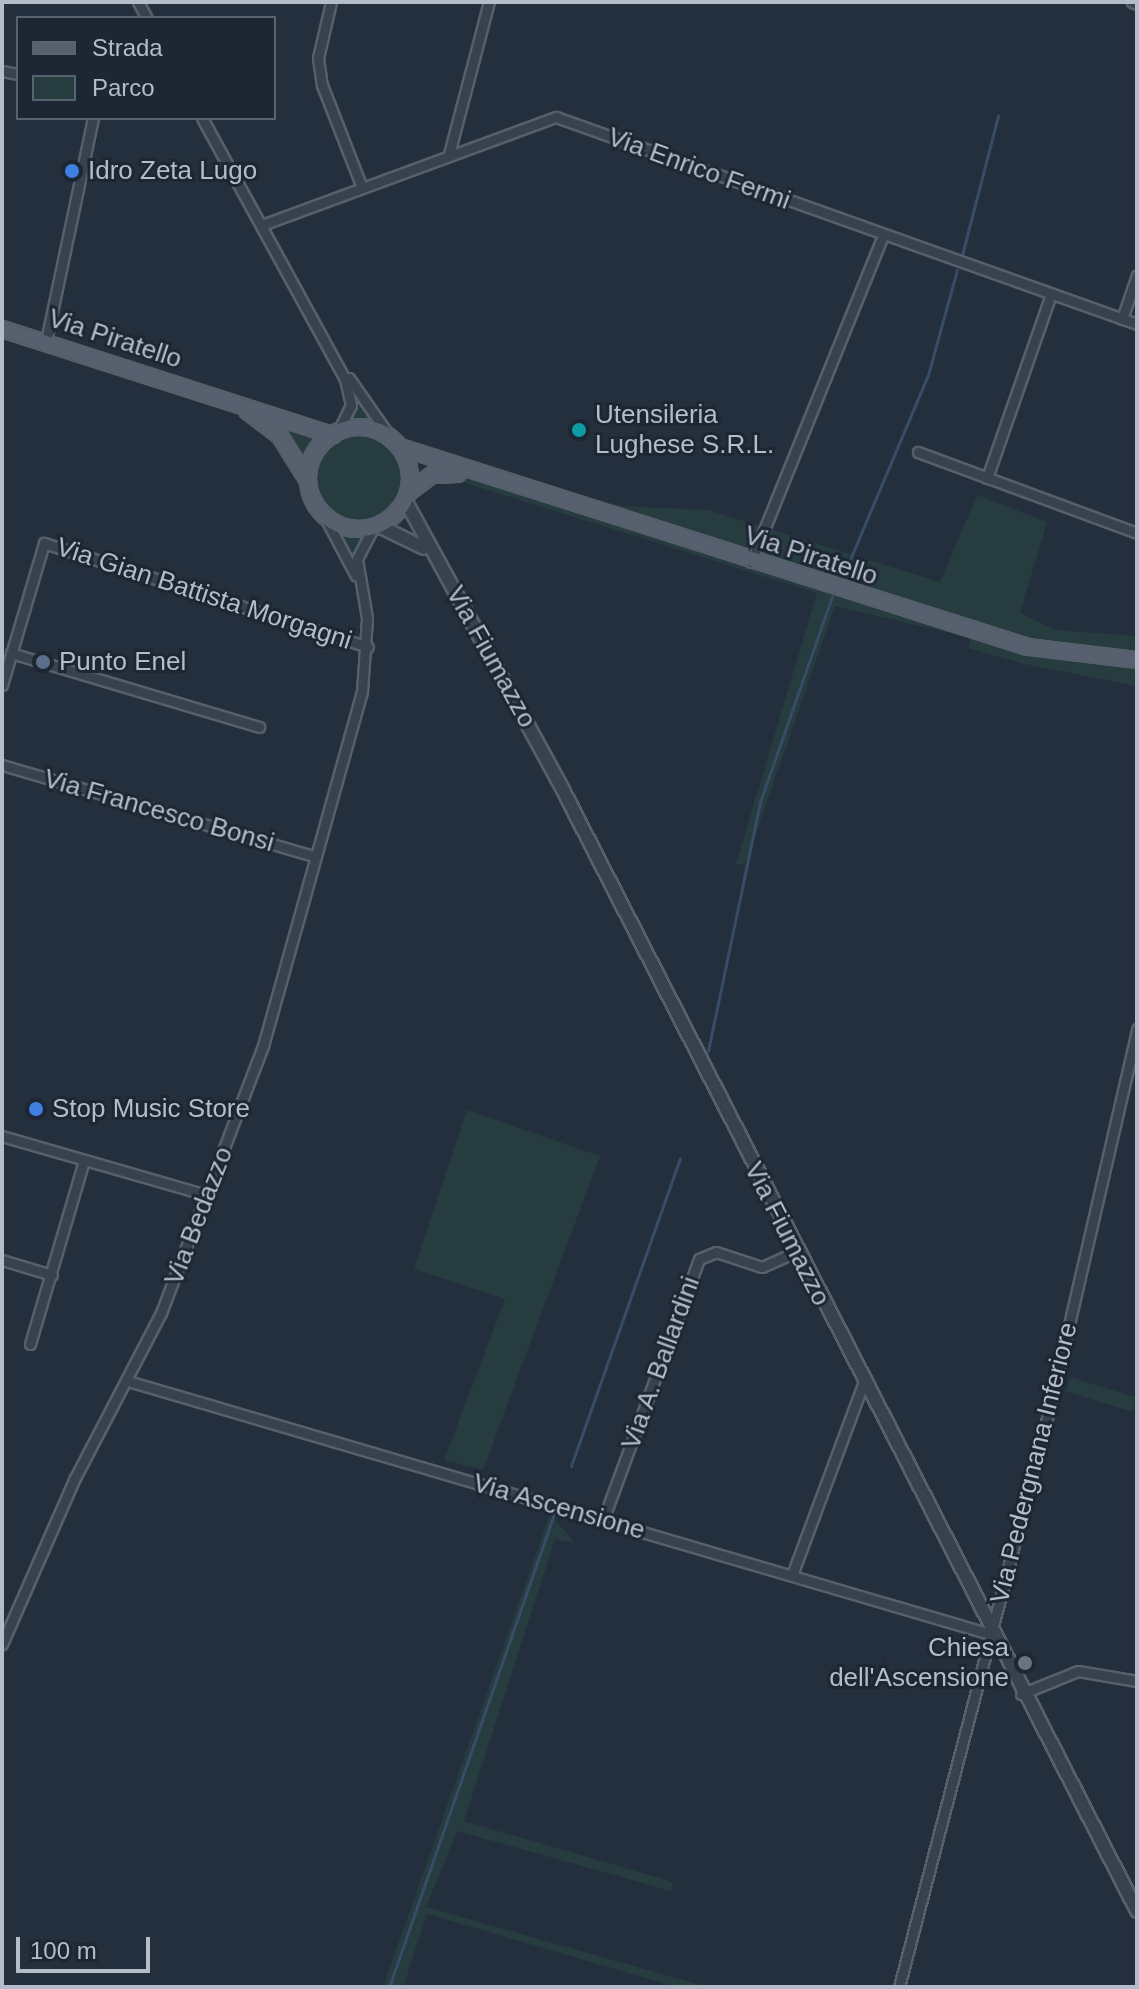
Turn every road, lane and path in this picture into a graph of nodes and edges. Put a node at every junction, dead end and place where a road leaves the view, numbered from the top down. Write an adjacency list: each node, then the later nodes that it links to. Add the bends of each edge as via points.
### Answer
1 (331, 2): 6 (street, via 320,72)
2 (489, 2): 5 (street)
3 (93, 120): 14 (street)
4 (203, 120): 7 (street)
5 (449, 154): 6 (street, Via Enrico Fermi); 8 (street, Via Enrico Fermi, via 556,117)
6 (361, 185): 7 (street, Via Enrico Fermi)
7 (262, 225): 15 (street)
8 (883, 236): 10 (street, Via Enrico Fermi); 28 (street)
9 (1137, 275): 11 (street)
10 (1051, 294): 11 (street, Via Enrico Fermi); 21 (street)
11 (1122, 319): 12 (street, Via Enrico Fermi)
12 (1137, 324)
13 (2, 329): 14 (main road, Via Piratello)
14 (46, 341): 16 (main road, Via Piratello)
15 (335, 358): 17 (street, via 351,400); 18 (street)
16 (214, 395): 17 (main road, Via Piratello); 22 (main road, Via Piratello, via 271,426)
17 (336, 433): 18 (main road, via 359,427); 22 (main road, via 312,460)
18 (395, 442): 20 (main road, Via Piratello); 23 (main road)
19 (918, 452): 21 (street)
20 (474, 476): 23 (main road, Via Piratello, via 432,475); 28 (main road, Via Piratello)
21 (987, 478): 26 (street)
22 (309, 483): 24 (main road)
23 (406, 496): 25 (main road); 27 (street, Via Fiumazzo)
24 (322, 512): 25 (main road, via 349,528); 29 (street, Via Bedazzo)
25 (375, 526): 27 (street, Via Fiumazzo); 29 (street, Via Bedazzo, via 358,552)
26 (1137, 533)
27 (437, 557): 41 (street, Via Fiumazzo)
28 (751, 562): 32 (main road, Via Piratello, via 1028,647)
29 (358, 580): 30 (street, Via Bedazzo)
30 (368, 647): 31 (street, Via Gian Battista Morgagni, via 44,543); 36 (street, Via Bedazzo, via 351,744)
31 (11, 653): 33 (street, Via Gian Battista Morgagni); 34 (street)
32 (1137, 660)
33 (2, 685)
34 (259, 727)
35 (2, 765): 36 (street, Via Francesco Bonsi)
36 (316, 857): 40 (street, Via Bedazzo, via 263,1046)
37 (1137, 1029): 49 (street, Via Pedergnana Inferiore)
38 (2, 1136): 39 (street)
39 (84, 1160): 40 (street); 43 (street)
40 (206, 1195): 45 (street, Via Bedazzo)
41 (796, 1252): 46 (street, Via Fiumazzo); 47 (street, Via A. Ballardini, via 762,1267 716,1252 699,1259)
42 (2, 1260): 43 (street)
43 (52, 1275): 44 (street)
44 (30, 1344)
45 (128, 1381): 47 (street, Via Ascensione); 50 (street, Via Bedazzo, via 75,1478)
46 (863, 1384): 48 (street); 49 (street, Via Fiumazzo)
47 (603, 1520): 48 (street, Via Ascensione)
48 (792, 1575): 49 (street, Via Ascensione)
49 (990, 1634): 52 (street, Via Fiumazzo); 54 (street, Via Pedergnana Inferiore)
50 (2, 1644)
51 (1137, 1681): 52 (street, via 1078,1671)
52 (1021, 1694): 53 (street, Via Fiumazzo)
53 (1137, 1911)
54 (899, 1987)

